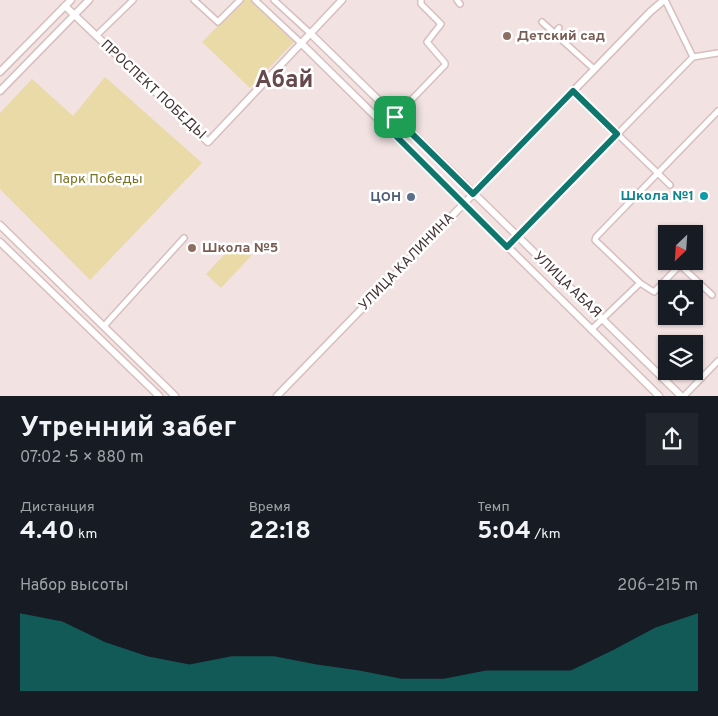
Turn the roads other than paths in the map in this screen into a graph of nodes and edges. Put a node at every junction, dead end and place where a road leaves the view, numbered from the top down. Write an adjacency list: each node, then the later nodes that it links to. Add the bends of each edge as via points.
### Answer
1 (70, 0): 11 (street)
2 (90, 0): 12 (street)
3 (133, 0): 17 (street)
4 (194, 0): 5 (street, via 218,22)
5 (240, 0)
6 (255, 0): 18 (street)
7 (274, 0): 15 (street)
8 (342, 0): 15 (street, ПРОСПЕКТ ПОБЕДЫ)
9 (421, 0): 26 (street, via 441,24 427,42 445,65)
10 (664, 0): 20 (street); 21 (street, УЛИЦА КАЛИНИНА)
11 (65, 6): 12 (street, ПРОСПЕКТ ПОБЕДЫ); 22 (street)
12 (74, 15): 17 (street, ПРОСПЕКТ ПОБЕДЫ); 23 (street)
13 (542, 22): 16 (street)
14 (559, 28): 16 (street)
15 (311, 34): 18 (street, ПРОСПЕКТ ПОБЕДЫ); 26 (street, УЛИЦА АБАЯ)
16 (554, 34): 21 (street)
17 (96, 36): 18 (street, ПРОСПЕКТ ПОБЕДЫ, via 208,142)
18 (302, 44): 27 (street, УЛИЦА АБАЯ)
19 (718, 53): 20 (street)
20 (693, 57): 28 (street)
21 (594, 70): 24 (street, УЛИЦА КАЛИНИНА)
22 (0, 72)
23 (0, 90)
24 (573, 91): 28 (street); 31 (street, УЛИЦА КАЛИНИНА)
25 (718, 111): 29 (street)
26 (395, 117): 27 (street); 31 (street, УЛИЦА АБАЯ)
27 (386, 126): 32 (street, УЛИЦА АБАЯ)
28 (617, 134): 29 (street); 34 (street)
29 (658, 173): 30 (street); 40 (street, via 595,239)
30 (670, 185)
31 (473, 194): 32 (street, УЛИЦА КАЛИНИНА); 34 (street, УЛИЦА АБАЯ)
32 (463, 205): 37 (street, УЛИЦА АБАЯ); 48 (street, УЛИЦА КАЛИНИНА)
33 (0, 225): 38 (street)
34 (517, 236): 37 (street); 42 (street, УЛИЦА АБАЯ)
35 (184, 238): 43 (street)
36 (0, 242): 39 (street)
37 (507, 247): 44 (street, УЛИЦА АБАЯ)
38 (30, 256): 39 (street); 43 (street)
39 (23, 264): 46 (street)
40 (640, 283): 41 (street, via 653,293 680,265); 42 (street)
41 (712, 295)
42 (603, 320): 44 (street); 50 (street, УЛИЦА АБАЯ)
43 (104, 326): 47 (street)
44 (591, 330): 49 (street, УЛИЦА АБАЯ)
45 (718, 361): 50 (street)
46 (158, 396)
47 (175, 396)
48 (277, 396)
49 (659, 396)
50 (682, 396)

